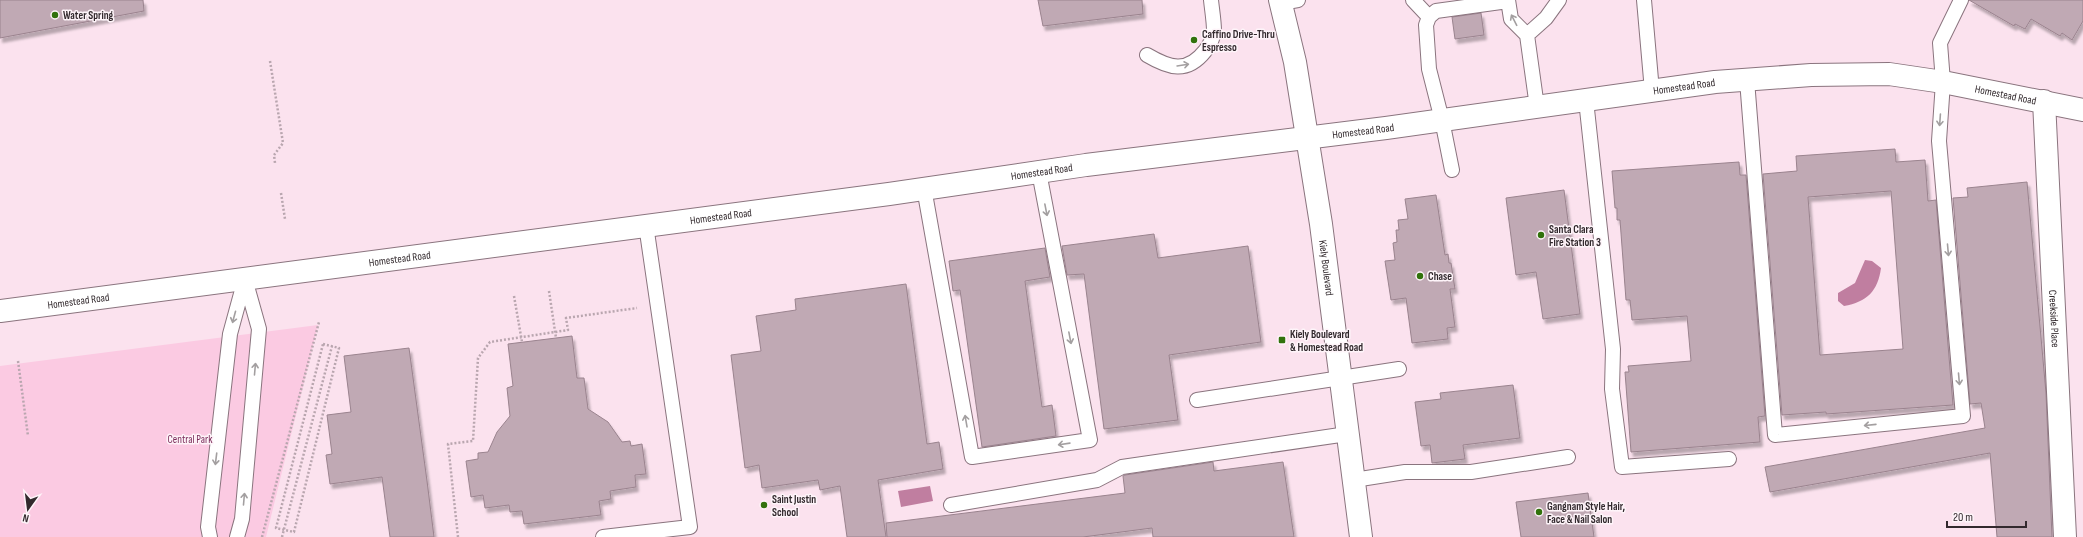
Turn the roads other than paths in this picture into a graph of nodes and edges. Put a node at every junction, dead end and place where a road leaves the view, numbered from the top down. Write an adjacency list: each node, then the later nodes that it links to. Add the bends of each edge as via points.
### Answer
1 (1211, 0): 10 (lane, one-way to 1, via 1165,65 1177,67 1192,64 1211,44 1214,32)
2 (1413, 0): 8 (lane)
3 (1508, 0): 8 (lane, via 1436,11); 9 (lane, one-way to 3, via 1512,19)
4 (1559, 0): 9 (lane, via 1546,18)
5 (1644, 0): 13 (lane)
6 (1961, 0): 12 (lane, via 1940,43)
7 (1286, 1): 19 (main road, Kiely Boulevard)
8 (1429, 17): 18 (lane, via 1426,25 1429,69)
9 (1527, 36): 16 (lane)
10 (1147, 55)
11 (1747, 80): 12 (main road, Homestead Road, via 1811,75 1889,74); 12 (lane, one-way to 11, via 1939,141 1962,416 1775,435); 13 (main road, Homestead Road)
12 (1943, 82): 15 (main road, Homestead Road)
13 (1652, 91): 14 (main road, Homestead Road)
14 (1586, 100): 16 (main road, Homestead Road); 31 (lane, via 1613,349 1612,389 1622,467)
15 (2044, 101): 17 (main road, Homestead Road); 38 (main road, Creekside Place)
16 (1537, 107): 18 (main road, Homestead Road)
17 (2083, 110)
18 (1442, 120): 19 (main road, Homestead Road); 20 (lane)
19 (1308, 138): 21 (main road, Homestead Road); 27 (main road, Kiely Boulevard)
20 (1452, 170)
21 (1039, 172): 22 (main road, Homestead Road); 22 (lane, one-way to 22, via 1090,440 972,457)
22 (924, 188): 23 (main road, Homestead Road)
23 (646, 225): 24 (main road, Homestead Road); 36 (lane, via 690,527)
24 (245, 279): 25 (main road, Homestead Road); 34 (lane, one-way to 34, via 230,334 208,527); 35 (lane, one-way to 24, via 242,519 259,329)
25 (0, 311)
26 (1400, 369): 27 (lane)
27 (1341, 379): 28 (lane); 29 (main road, Kiely Boulevard)
28 (1197, 400)
29 (1347, 434): 32 (main road, Kiely Boulevard); 33 (lane, via 1122,467 1097,480)
30 (1568, 457): 32 (lane, via 1471,472 1405,472)
31 (1729, 459)
32 (1354, 480): 37 (main road, Kiely Boulevard)
33 (951, 506)
34 (210, 537)
35 (237, 537)
36 (604, 537)
37 (1361, 537)
38 (2065, 537)

